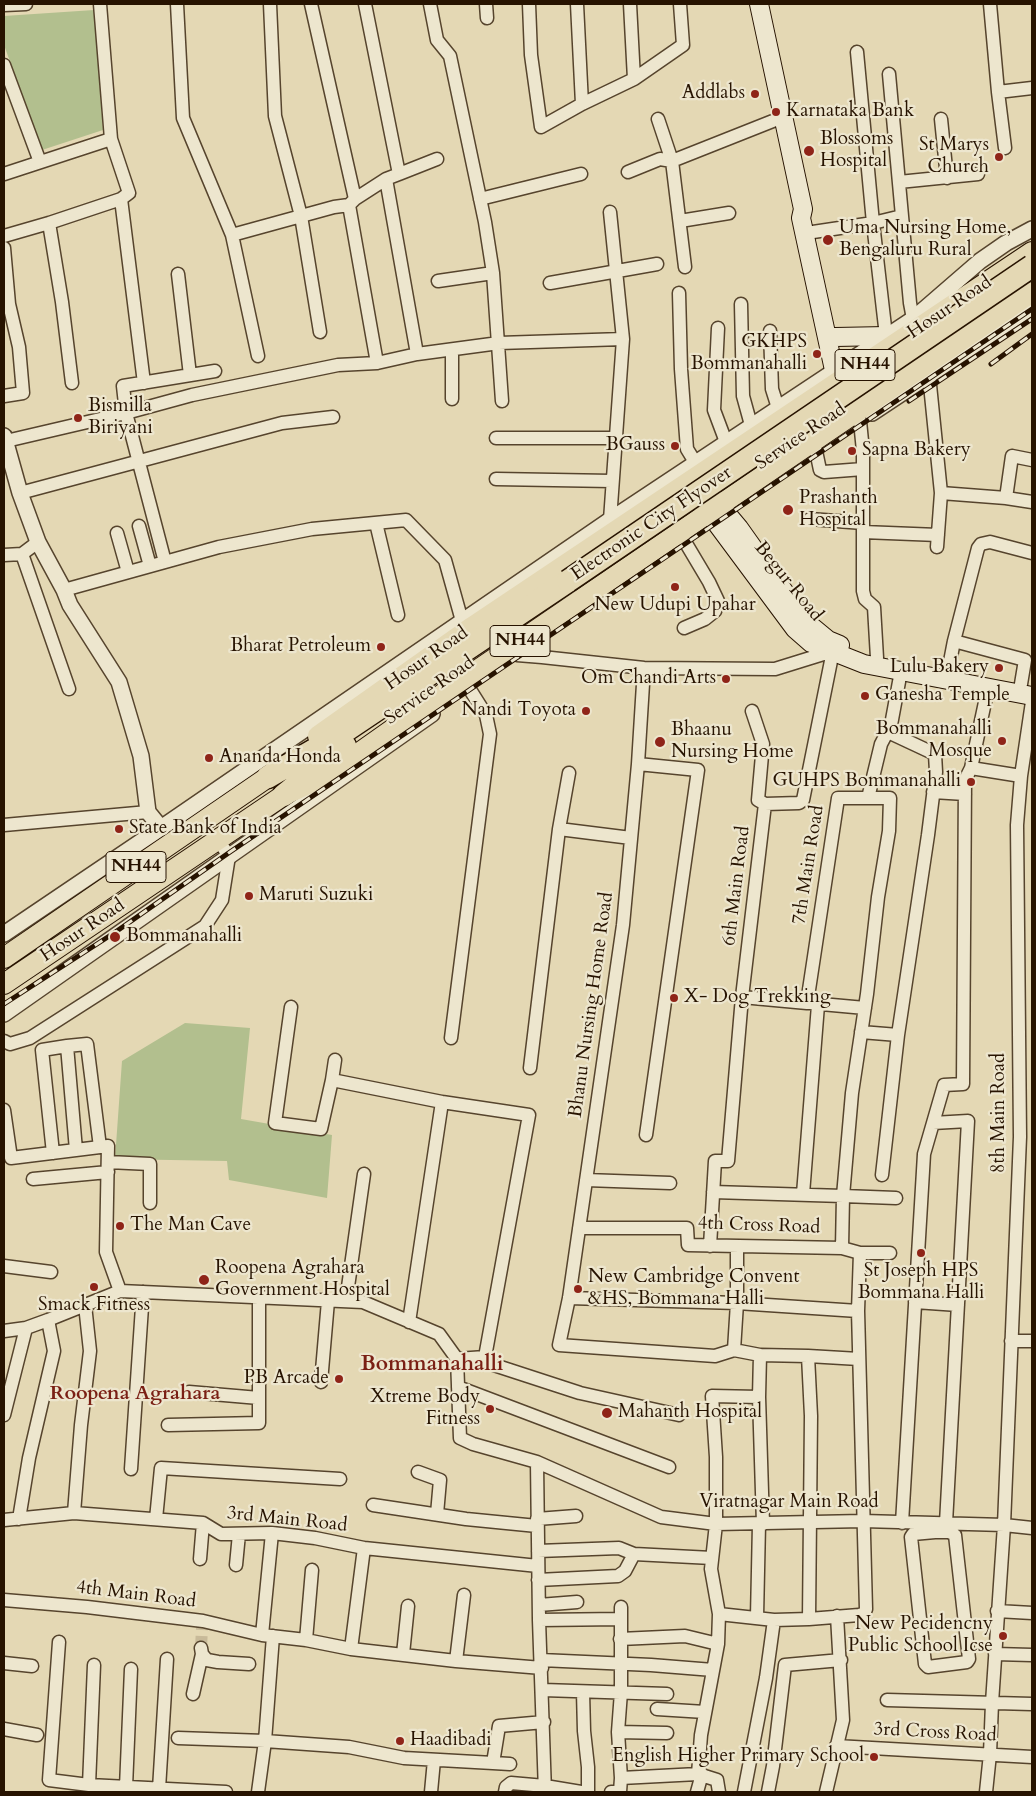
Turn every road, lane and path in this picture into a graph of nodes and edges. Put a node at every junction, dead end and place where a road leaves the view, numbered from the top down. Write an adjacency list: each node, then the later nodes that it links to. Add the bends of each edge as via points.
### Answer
1 (26, 4): 15 (street)
2 (100, 4): 27 (street)
3 (177, 4): 53 (street, via 183,118)
4 (270, 4): 46 (street, via 275,116)
5 (311, 4): 42 (street)
6 (365, 4): 34 (street)
7 (430, 4): 41 (street, via 437,40 450,56)
8 (486, 4): 16 (street)
9 (529, 4): 23 (street, via 540,127)
10 (576, 4): 23 (street)
11 (630, 4): 20 (street)
12 (680, 4): 20 (street, via 683,45)
13 (759, 4): 24 (main road)
14 (990, 4): 22 (street)
15 (4, 6)
16 (488, 18)
17 (857, 52): 49 (street)
18 (4, 65): 31 (street)
19 (889, 74): 39 (street)
20 (634, 78): 23 (street)
21 (1032, 88): 22 (street)
22 (998, 92): 28 (street)
23 (582, 104)
24 (783, 118): 30 (street); 43 (main road)
25 (658, 119): 30 (street)
26 (941, 119): 38 (street)
27 (111, 139): 31 (street); 40 (street, via 129,193)
28 (1005, 148)
29 (437, 159): 34 (street)
30 (672, 161): 32 (street, via 660,159); 48 (street)
31 (40, 162): 33 (street)
32 (628, 172)
33 (4, 174)
34 (399, 174): 37 (street)
35 (581, 174): 41 (street)
36 (978, 174): 38 (street)
37 (386, 178): 42 (street); 79 (street)
38 (947, 178): 39 (street)
39 (899, 182): 47 (street)
40 (121, 199): 50 (street); 87 (street)
41 (480, 199): 61 (street)
42 (352, 202): 46 (street); 81 (street)
43 (803, 210): 52 (main road, via 810,215); 82 (main road, via 801,218 826,340)
44 (610, 212): 60 (street)
45 (729, 214): 48 (street)
46 (301, 216): 53 (street); 73 (street)
47 (902, 216): 49 (street); 70 (street)
48 (680, 221): 58 (street)
49 (873, 222): 52 (street); 74 (street)
50 (49, 223): 54 (street); 86 (street)
51 (1032, 229): 70 (street, via 980,261)
52 (813, 232): 75 (main road)
53 (232, 235): 80 (street)
54 (4, 236)
55 (4, 248): 88 (street, via 9,304 23,372 23,393)
56 (1032, 252): 104 (highway, Hosur Road / NH44)
57 (657, 264): 60 (street)
58 (685, 266)
59 (1032, 266): 126 (highway, Electronic City Flyover, bridge)
60 (616, 272): 65 (street); 76 (street)
61 (493, 273): 64 (street); 77 (street)
62 (178, 274): 84 (street)
63 (1032, 280): 126 (highway, Electronic City Flyover)
64 (438, 281)
65 (550, 283)
66 (1032, 292): 111 (highway, Hosur Road / NH44)
67 (679, 293): 104 (street, via 687,449)
68 (741, 304): 95 (street, via 743,396)
69 (1032, 307): 85 (street, Service Road)
70 (913, 319): 74 (street)
71 (718, 328): 99 (street, via 714,410)
72 (770, 331): 91 (street, via 772,389)
73 (320, 332)
74 (888, 335): 75 (main road); 82 (street)
75 (835, 337): 82 (main road)
76 (623, 339): 77 (street); 97 (street)
77 (499, 343): 78 (street); 90 (street)
78 (452, 350): 79 (street); 89 (street)
79 (417, 354): 81 (street)
80 (258, 356)
81 (377, 363): 92 (street, via 338,366 192,395)
82 (838, 368): 91 (street)
83 (215, 371): 84 (street)
84 (190, 375): 87 (street)
85 (928, 375): 94 (street, Service Road); 108 (street)
86 (72, 383)
87 (144, 383): 92 (street, via 123,386)
88 (4, 396)
89 (452, 399)
90 (502, 401)
91 (778, 408): 95 (street)
92 (126, 413): 98 (street); 101 (street)
93 (333, 417): 101 (street, via 282,423)
94 (860, 421): 100 (street, Service Road); 103 (street)
95 (751, 425): 99 (street)
96 (496, 438): 97 (street)
97 (615, 438): 106 (street)
98 (5, 439): 107 (street)
99 (726, 442): 104 (street)
100 (816, 451): 103 (street, via 820,470 824,472); 111 (street, Service Road)
101 (138, 460): 107 (street); 123 (street)
102 (1032, 460): 109 (street, via 1012,456)
103 (863, 468): 116 (street)
104 (693, 475): 111 (main road); 112 (street); 151 (highway, Hosur Road / NH44, via 284,760)
105 (496, 479): 106 (street)
106 (612, 481): 112 (street)
107 (20, 492): 119 (street)
108 (941, 493): 109 (street); 116 (street, via 938,541)
109 (1006, 498): 110 (street)
110 (1032, 502)
111 (717, 512): 118 (street, Service Road); 132 (main road, Begur Road, via 729,542 795,629 812,643); 134 (main road, Begur Road, via 739,528 805,620 828,640); 154 (highway, Hosur Road / NH44, via 444,693 328,775)
112 (610, 520): 129 (street)
113 (810, 520): 116 (street)
114 (376, 523): 123 (street, via 312,529 219,546); 128 (street); 129 (street, via 406,520 445,560)
115 (139, 526): 124 (street)
116 (863, 528): 134 (street, via 864,591 865,599 874,607)
117 (117, 533): 125 (street)
118 (684, 540): 130 (street, via 718,601 715,611 705,619); 133 (street, Service Road)
119 (38, 542): 121 (street); 127 (street)
120 (1032, 553): 131 (street, via 990,542 981,544)
121 (22, 554): 122 (street); 141 (street)
122 (4, 555)
123 (164, 562): 124 (street)
124 (150, 566): 125 (street)
125 (128, 572): 127 (street)
126 (571, 586): 151 (highway, Electronic City Flyover, via 333,739); 154 (highway, Electronic City Flyover, via 337,751)
127 (64, 590): 157 (street, via 70,605 119,682 141,756)
128 (398, 615)
129 (462, 621): 159 (street)
130 (684, 628)
131 (954, 641): 135 (street); 138 (street)
132 (833, 652): 136 (street, via 774,669); 137 (main road, Begur Road, via 864,664); 156 (street, 6th Main Road, via 803,800 799,803)
133 (517, 655): 136 (street); 139 (street, Service Road)
134 (877, 658): 138 (main road, Begur Road)
135 (1029, 660): 142 (street)
136 (644, 668): 147 (street, Bhanu Nursing Home Road)
137 (901, 671): 140 (main road, Begur Road); 146 (street)
138 (948, 672): 142 (main road, Begur Road)
139 (469, 688): 162 (street, Service Road); 173 (street, via 486,715 490,734)
140 (988, 688): 142 (main road, Begur Road); 148 (street)
141 (69, 689)
142 (1028, 689)
143 (1032, 702): 145 (street, 8th Main Road)
144 (752, 711): 156 (street, via 764,744 758,800)
145 (1030, 724): 150 (street, 8th Main Road)
146 (888, 732): 152 (street, via 935,754); 155 (street, via 881,744)
147 (638, 764): 161 (street, Bhanu Nursing Home Road); 182 (street, via 698,770)
148 (971, 768): 150 (street); 153 (street, via 965,780)
149 (570, 774): 160 (street)
150 (1021, 776): 221 (street, 8th Main Road, via 1017,825 1020,1137)
151 (268, 777): 164 (highway, Hosur Road / NH44)
152 (933, 792): 153 (street); 172 (street)
153 (965, 794): 181 (street, via 963,1084 944,1085)
154 (284, 795): 162 (highway, Hosur Road / NH44)
155 (868, 798): 167 (street, 7th Main Road, via 838,798); 169 (street, via 890,798)
156 (765, 804): 166 (street, 6th Main Road)
157 (148, 812): 158 (street); 159 (street)
158 (4, 825)
159 (161, 828): 163 (street)
160 (559, 829): 161 (street); 177 (street)
161 (631, 838): 191 (street, Bhanu Nursing Home Road, via 623,926)
162 (224, 848): 165 (highway, Hosur Road / NH44); 170 (street, Service Road); 174 (street, via 222,900 205,926 30,1038 10,1044)
163 (4, 934)
164 (4, 958)
165 (4, 984)
166 (742, 997): 167 (street); 193 (street, 6th Main Road, via 728,1161 715,1161)
167 (813, 1004): 169 (street); 194 (street)
168 (292, 1007): 178 (street, via 275,1123 321,1129)
169 (865, 1008): 171 (street)
170 (4, 1014)
171 (861, 1032): 172 (street); 195 (street, via 852,1093)
172 (898, 1035): 189 (street)
173 (450, 1038)
174 (4, 1041)
175 (67, 1046): 183 (street, via 87,1044); 184 (street); 185 (street, via 42,1050)
176 (335, 1060): 178 (street)
177 (530, 1068)
178 (332, 1080): 179 (street)
179 (442, 1102): 218 (street); 226 (street, via 529,1115)
180 (4, 1110): 186 (street)
181 (933, 1123): 212 (street, via 924,1154); 215 (street, via 968,1122)
182 (646, 1136)
183 (100, 1147): 184 (street); 187 (street, via 108,1146)
184 (76, 1150): 185 (street)
185 (53, 1153): 186 (street)
186 (7, 1158)
187 (108, 1167): 190 (street); 197 (street, via 150,1164); 206 (street, via 106,1252)
188 (364, 1174): 211 (street)
189 (882, 1175)
190 (33, 1179)
191 (586, 1180): 192 (street); 198 (street, Bhanu Nursing Home Road)
192 (670, 1183)
193 (713, 1192): 194 (street); 199 (street)
194 (803, 1194): 195 (street)
195 (844, 1196): 196 (street); 201 (street)
196 (896, 1198)
197 (150, 1203)
198 (579, 1228): 199 (street, 4th Cross Road, via 687,1228 688,1244); 209 (street, Bhanu Nursing Home Road)
199 (710, 1246): 200 (street, 4th Cross Road)
200 (737, 1246): 201 (street, 4th Cross Road); 213 (street)
201 (842, 1248): 202 (street, 4th Cross Road)
202 (860, 1253): 203 (street, 4th Cross Road); 216 (street)
203 (890, 1253)
204 (4, 1266): 205 (street)
205 (51, 1272)
206 (120, 1291): 207 (street); 214 (street)
207 (143, 1292): 208 (street); 239 (street)
208 (259, 1297): 210 (street); 233 (street)
209 (570, 1298): 213 (street); 223 (street, Bhanu Nursing Home Road, via 560,1345 715,1356)
210 (328, 1301): 211 (street); 229 (street)
211 (346, 1302): 218 (street, via 363,1302)
212 (915, 1302): 215 (street); 253 (street)
213 (737, 1303): 216 (street); 223 (street)
214 (85, 1305): 217 (street); 243 (street, via 90,1351)
215 (958, 1305): 257 (street)
216 (858, 1311): 228 (street)
217 (48, 1320): 219 (street); 246 (street, via 54,1351 29,1458)
218 (410, 1322): 227 (street, via 439,1334)
219 (26, 1328): 220 (street); 234 (street)
220 (4, 1331)
221 (1011, 1341): 222 (street); 256 (street, 8th Main Road)
222 (1032, 1341)
223 (734, 1350): 224 (street)
224 (760, 1355): 225 (street); 232 (street)
225 (808, 1356): 228 (street); 249 (street)
226 (485, 1357): 227 (street); 235 (street, via 491,1364 580,1393)
227 (457, 1359): 230 (street, Viratnagar Main Road)
228 (858, 1360): 250 (street)
229 (321, 1382)
230 (458, 1387): 237 (street, Viratnagar Main Road, via 460,1438); 238 (street)
231 (189, 1392): 233 (street)
232 (759, 1397): 254 (street, via 712,1396); 255 (street)
233 (259, 1398): 236 (street, via 259,1423)
234 (4, 1415)
235 (679, 1415)
236 (168, 1425)
237 (537, 1462): 252 (street); 254 (street, Viratnagar Main Road, via 661,1517)
238 (670, 1467)
239 (131, 1468)
240 (418, 1472): 244 (street, via 440,1480)
241 (340, 1479): 247 (street, via 161,1468)
242 (374, 1505): 244 (street)
243 (74, 1514): 246 (street, 3rd Main Road); 247 (street, 3rd Main Road)
244 (437, 1514): 252 (street)
245 (576, 1516): 252 (street)
246 (20, 1519): 248 (street, 3rd Main Road)
247 (156, 1519): 251 (street, 3rd Main Road)
248 (4, 1520)
249 (811, 1521): 250 (street, Viratnagar Main Road); 255 (street, Viratnagar Main Road); 280 (street)
250 (863, 1521): 253 (street, Viratnagar Main Road); 278 (street, via 866,1609 864,1614)
251 (203, 1523): 259 (street, 3rd Main Road, via 221,1534); 265 (street)
252 (537, 1523): 262 (street)
253 (902, 1523): 257 (street, Viratnagar Main Road)
254 (716, 1524): 255 (street, Viratnagar Main Road); 264 (street)
255 (761, 1524): 279 (street)
256 (1004, 1525): 257 (street, Viratnagar Main Road); 258 (street, Viratnagar Main Road); 275 (street, 8th Main Road)
257 (938, 1526): 257 (street, via 955,1535 968,1660 928,1667 925,1664 911,1536)
258 (1032, 1528)
259 (238, 1534): 260 (street, 3rd Main Road); 266 (street)
260 (272, 1534): 261 (street, 3rd Main Road, via 315,1538); 283 (street)
261 (364, 1548): 267 (street, 3rd Main Road); 288 (street)
262 (538, 1551): 263 (street, via 619,1548); 267 (street)
263 (634, 1554): 264 (street); 269 (street, via 625,1571 618,1576)
264 (712, 1558): 277 (street)
265 (200, 1559)
266 (236, 1564)
267 (538, 1566): 269 (street)
268 (312, 1570): 285 (street)
269 (538, 1580): 273 (street)
270 (464, 1595): 294 (street)
271 (4, 1600): 283 (street, 4th Main Road, via 87,1607)
272 (577, 1602): 273 (street)
273 (539, 1605): 281 (street)
274 (408, 1606): 289 (street)
275 (998, 1611): 276 (street); 290 (street, 8th Main Road)
276 (1032, 1613)
277 (719, 1614): 279 (street); 287 (street)
278 (837, 1616): 280 (street); 293 (street)
279 (757, 1617): 282 (street)
280 (809, 1619): 282 (street)
281 (539, 1620): 284 (street, via 621,1613); 298 (street)
282 (774, 1620): 341 (street)
283 (268, 1636): 285 (street, 4th Main Road); 319 (street)
284 (620, 1639): 287 (street, via 685,1636); 296 (street)
285 (306, 1640): 288 (street, 4th Main Road)
286 (59, 1642): 328 (street, via 49,1780)
287 (718, 1644): 302 (street)
288 (351, 1649): 289 (street, 4th Main Road)
289 (403, 1654): 294 (street, 4th Main Road)
290 (995, 1654): 291 (street); 309 (street, 8th Main Road)
291 (1032, 1655)
292 (167, 1659): 330 (street)
293 (840, 1660): 320 (street, via 843,1720); 342 (street, via 785,1665)
294 (456, 1662): 298 (street, 4th Main Road)
295 (4, 1663): 300 (street)
296 (621, 1663): 298 (street, 4th Main Road); 302 (street, 4th Main Road); 305 (street)
297 (249, 1664): 306 (street, via 208,1660 201,1651)
298 (542, 1664): 303 (street)
299 (94, 1665): 328 (street)
300 (32, 1666)
301 (130, 1669): 329 (street)
302 (713, 1670): 312 (street)
303 (543, 1690): 304 (street); 313 (street)
304 (583, 1692): 305 (street); 337 (street)
305 (621, 1692): 307 (street); 315 (street)
306 (193, 1694)
307 (667, 1694)
308 (887, 1700): 309 (street)
309 (992, 1703): 310 (street); 321 (street, 8th Main Road)
310 (1032, 1704)
311 (657, 1709): 312 (street)
312 (705, 1712): 326 (street)
313 (544, 1722): 324 (street, via 499,1726); 331 (street)
314 (4, 1729): 317 (street)
315 (618, 1732): 316 (street); 327 (street)
316 (667, 1733)
317 (37, 1734)
318 (178, 1738): 319 (street)
319 (265, 1741): 323 (street); 333 (street)
320 (836, 1746): 321 (street, 3rd Cross Road); 343 (street)
321 (990, 1754): 322 (street, 3rd Cross Road); 344 (street, 8th Main Road)
322 (1032, 1757)
323 (434, 1760): 324 (street); 334 (street)
324 (493, 1763): 325 (street)
325 (510, 1764)
326 (700, 1774): 327 (street); 339 (street); 340 (street, via 717,1780)
327 (621, 1778): 338 (street, via 620,1792)
328 (89, 1785): 329 (street)
329 (126, 1787): 330 (street)
330 (159, 1789): 332 (street)
331 (545, 1789): 335 (street, via 511,1783); 336 (street)
332 (226, 1792)
333 (258, 1792)
334 (431, 1792)
335 (505, 1792)
336 (582, 1792)
337 (588, 1792)
338 (611, 1792)
339 (697, 1792)
340 (720, 1792)
341 (744, 1792)
342 (768, 1792)
343 (826, 1792)
344 (986, 1792)

